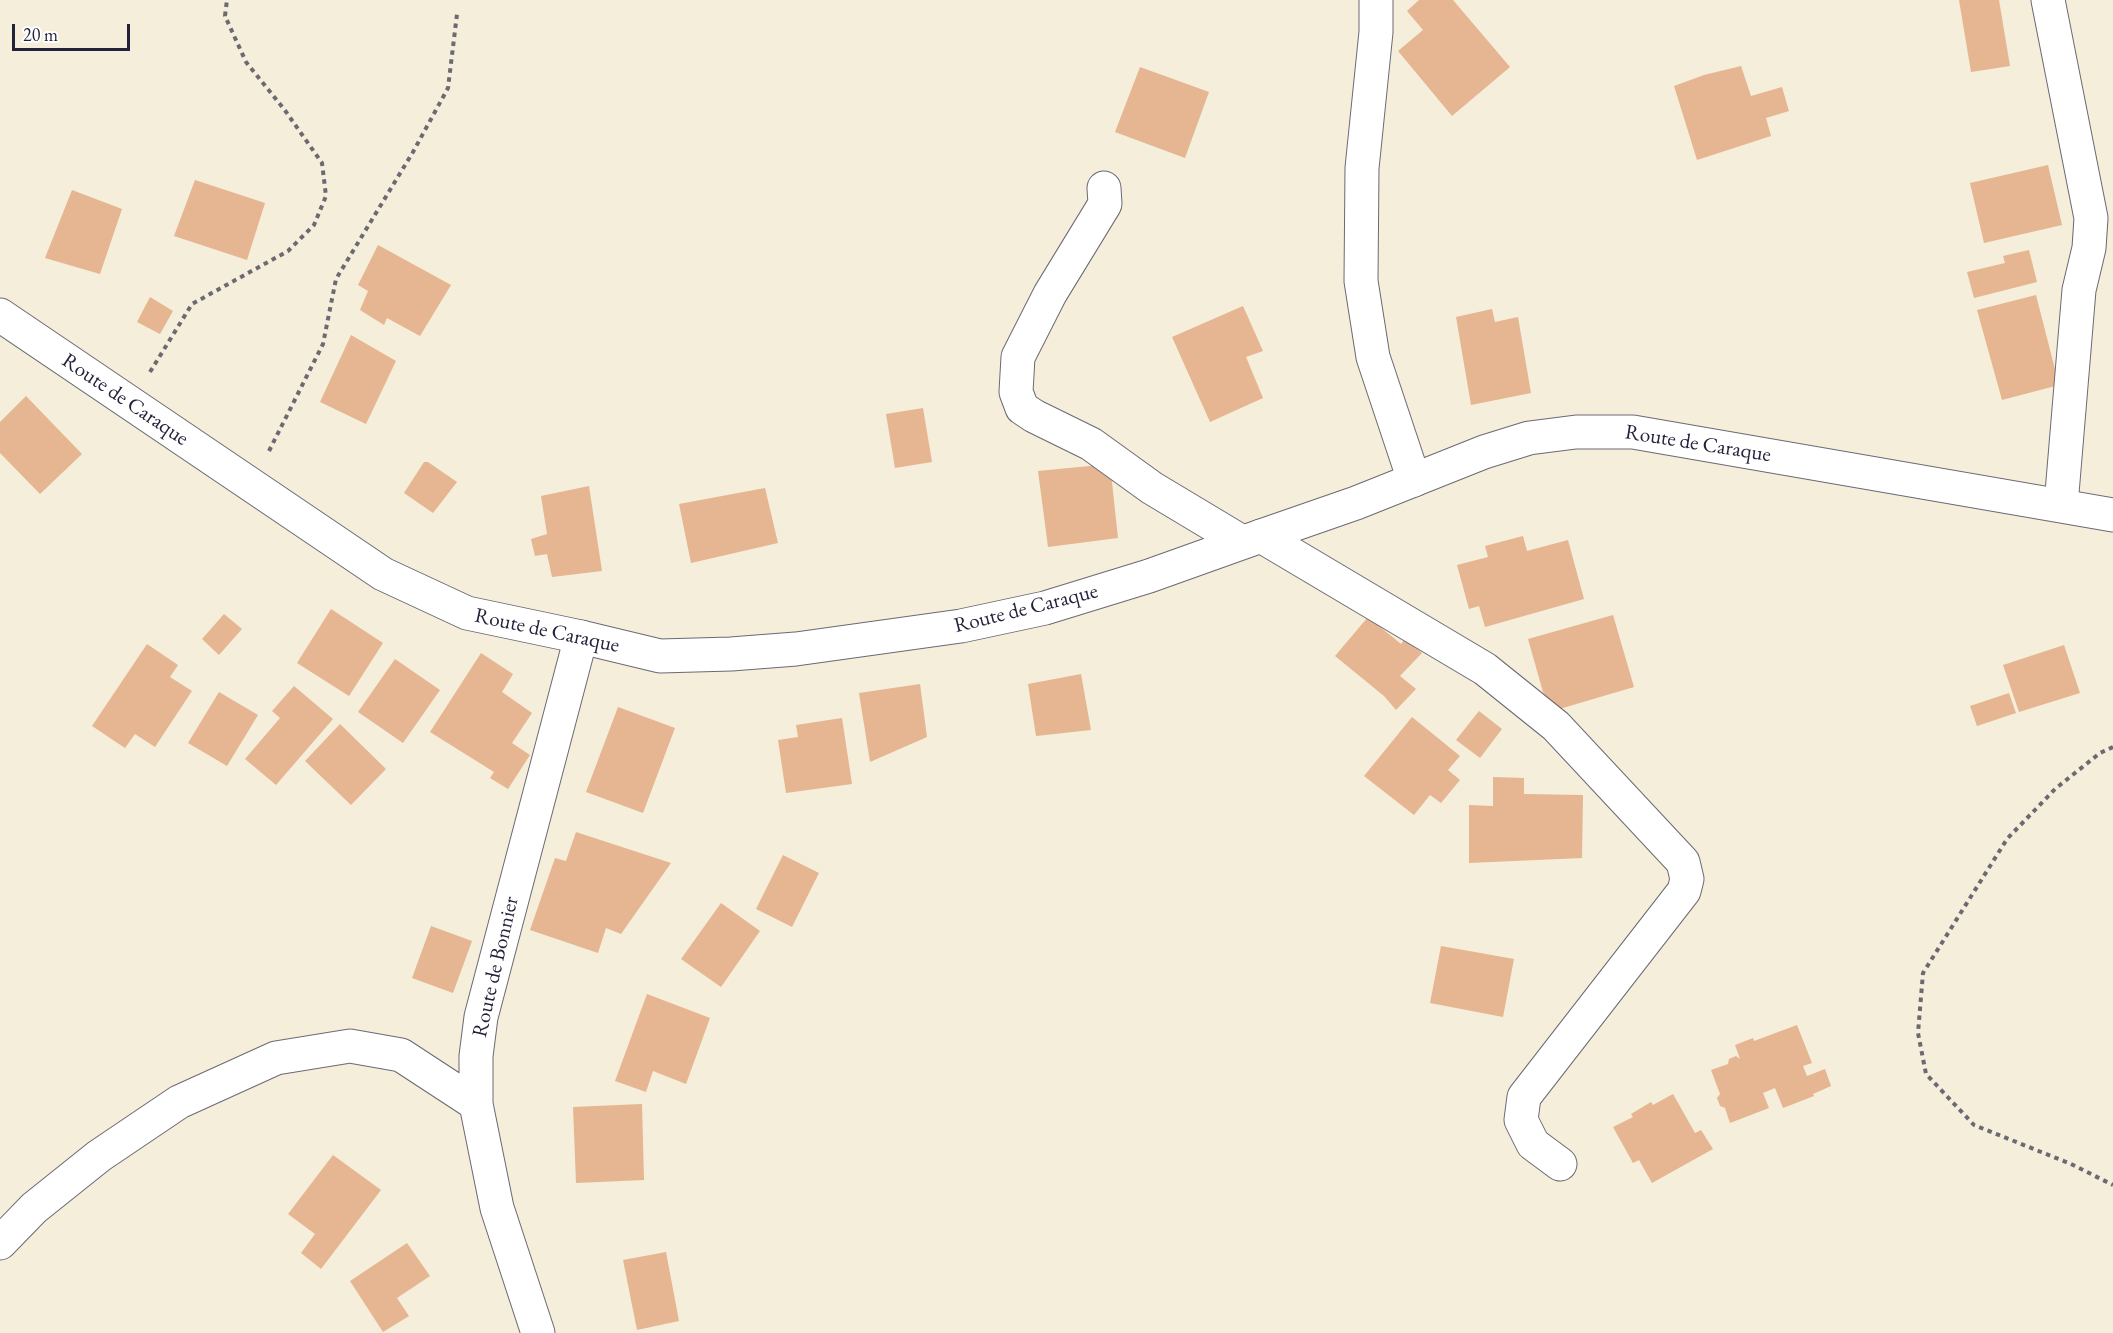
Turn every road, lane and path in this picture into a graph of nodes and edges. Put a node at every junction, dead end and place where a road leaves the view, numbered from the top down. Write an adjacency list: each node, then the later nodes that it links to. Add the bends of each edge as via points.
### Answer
1 (227, 0): 7 (path, via 225,16 246,62 322,163 326,196 314,225 288,251 192,304)
2 (1376, 0): 8 (street, via 1362,168 1360,280 1373,357)
3 (2048, 0): 10 (street, via 2091,218 2079,290)
4 (458, 14): 9 (path, via 448,88 336,279 323,344)
5 (1104, 188): 12 (street, via 1105,204 1050,294 1018,357 1016,392 1022,408 1091,444 1152,488)
6 (0, 315): 7 (street, Route de Caraque)
7 (131, 404): 9 (street, Route de Caraque)
8 (1414, 480): 10 (street, Route de Caraque, via 1529,438 1576,432 1633,432); 12 (street, Route de Caraque)
9 (252, 485): 13 (street, Route de Caraque, via 383,574 467,613)
10 (2061, 505): 11 (street, Route de Caraque)
11 (2113, 515)
12 (1252, 539): 13 (street, Route de Caraque, via 1045,608 961,626 731,654 660,656); 16 (street, via 1485,669 1556,726 1683,862 1687,879 1684,891 1524,1096 1521,1120 1533,1144)
13 (581, 637): 15 (street, Route de Bonnier, via 481,1017)
14 (2113, 747): 17 (path, via 2055,789 2007,839 1923,972 1918,1033 1926,1074 1974,1125)
15 (476, 1104): 18 (street, via 401,1055 350,1046 276,1058 179,1102 99,1156 34,1208); 19 (street, Route de Bonnier, via 497,1208)
16 (1560, 1164)
17 (2113, 1185)
18 (0, 1243)
19 (538, 1333)

